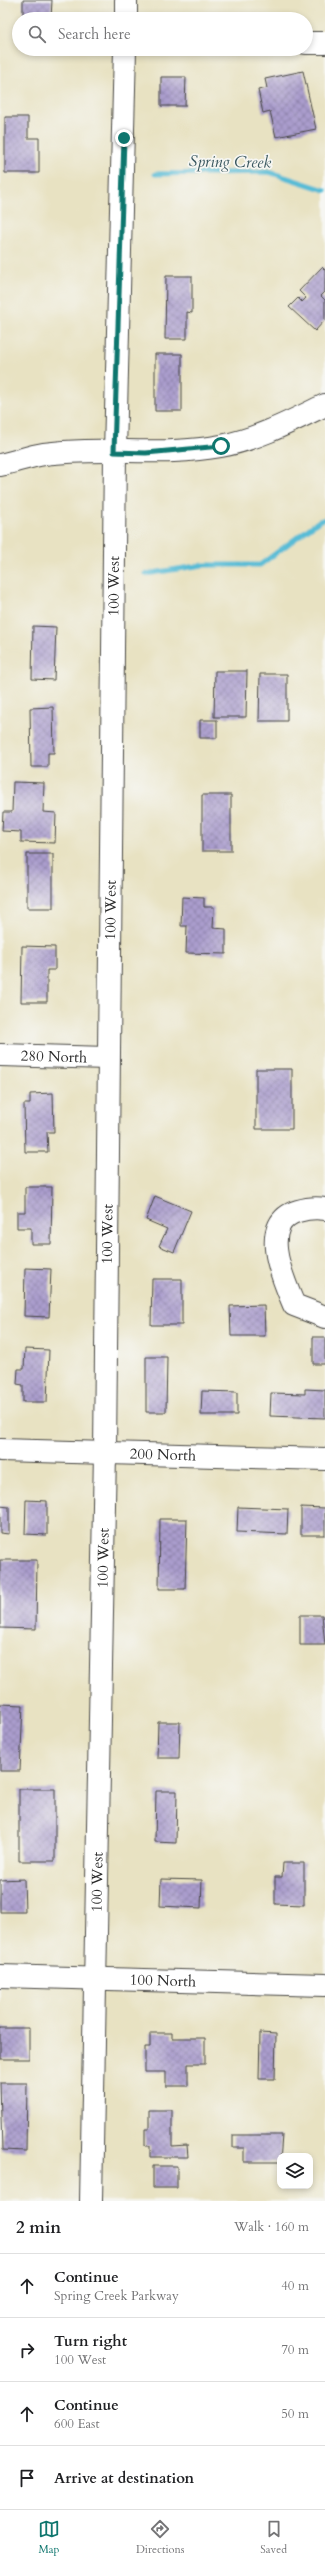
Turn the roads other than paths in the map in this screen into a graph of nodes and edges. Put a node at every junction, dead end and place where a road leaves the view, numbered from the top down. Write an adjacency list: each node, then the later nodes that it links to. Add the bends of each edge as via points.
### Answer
1 (126, 0): 2 (street)
2 (126, 12)
3 (313, 43): 4 (street)
4 (325, 43)
5 (125, 56): 7 (street, 100 West)
6 (325, 405): 7 (street, via 277,429 221,446 146,453)
7 (114, 452): 8 (street, via 44,454); 10 (street, 100 West)
8 (0, 465)
9 (0, 1055): 10 (street, 280 North)
10 (108, 1058): 14 (street, 100 West)
11 (325, 1209): 12 (street, via 313,1207 292,1213 278,1224 275,1242 281,1275 294,1304)
12 (325, 1316)
13 (0, 1450): 14 (street, 200 North)
14 (105, 1452): 15 (street, 200 North); 17 (street, 100 West)
15 (325, 1459)
16 (0, 1976): 17 (street, 100 North)
17 (95, 1979): 18 (street, 100 North); 19 (street, 100 West)
18 (325, 1985)
19 (91, 2201)

